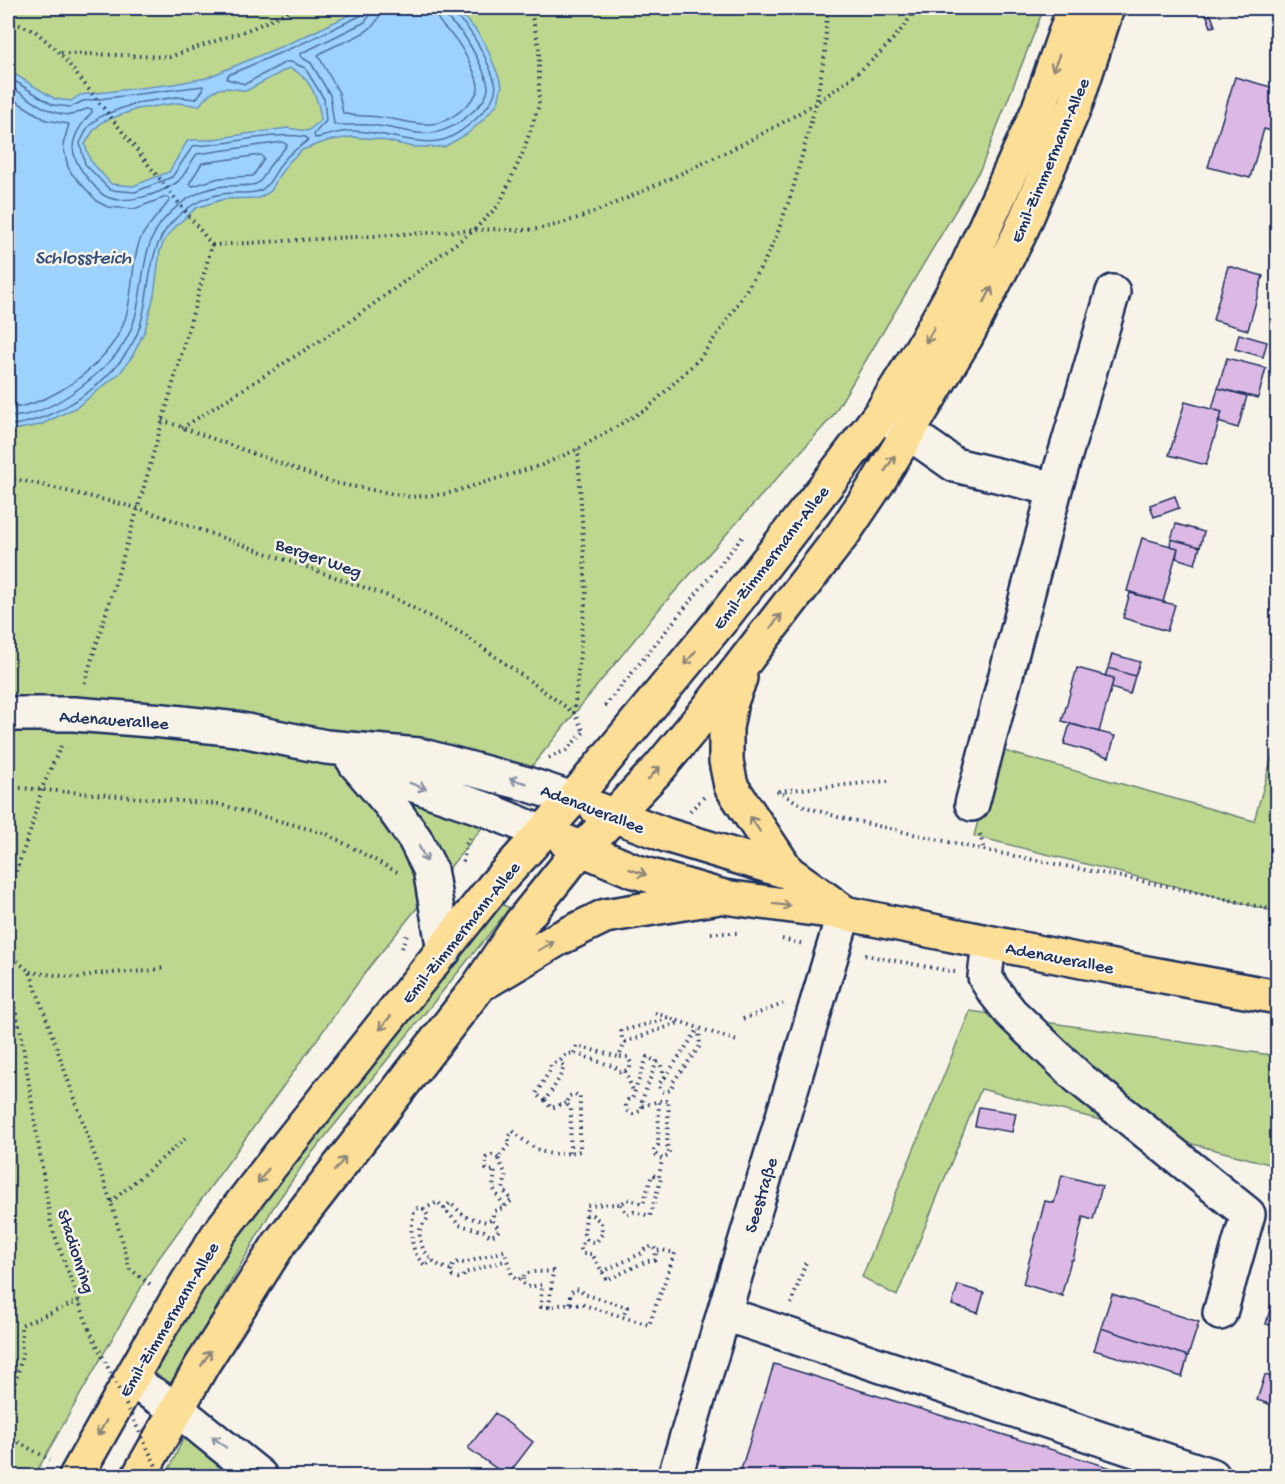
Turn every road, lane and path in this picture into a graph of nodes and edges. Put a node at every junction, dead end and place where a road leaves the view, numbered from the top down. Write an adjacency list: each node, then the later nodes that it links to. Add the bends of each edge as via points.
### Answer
1 (295, 8): 9 (path, via 253,28 169,57)
2 (530, 8): 11 (path, via 539,46 539,105 499,205)
3 (827, 8): 10 (path, via 825,53)
4 (916, 8): 10 (path, via 906,26 880,53)
5 (1074, 8): 14 (main road, Emil-Zimmermann-Allee, one-way to 14, via 1038,111 965,271)
6 (1096, 8): 7 (street)
7 (1108, 8): 17 (main road, Emil-Zimmermann-Allee, one-way to 7, via 966,337 1019,235 1075,106)
8 (8, 20): 9 (path, via 34,31)
9 (60, 53): 12 (path)
10 (816, 103): 11 (path, via 704,163 618,203 537,229); 18 (path, via 775,240 723,327 699,359 648,408)
11 (473, 231): 12 (path); 16 (path, via 348,322)
12 (212, 245): 15 (path)
13 (1113, 292): 20 (street)
14 (881, 413): 17 (street); 33 (main road, Emil-Zimmermann-Allee, one-way to 33, via 722,619)
15 (162, 420): 16 (path); 21 (path)
16 (182, 428): 18 (path, via 334,483 411,497 446,494 542,465)
17 (908, 434): 20 (street, via 955,465); 23 (main road, Emil-Zimmermann-Allee, one-way to 17, via 843,534)
18 (578, 449): 26 (path, via 586,592)
19 (8, 478): 21 (path, Berger Weg)
20 (1055, 489): 34 (street)
21 (138, 508): 24 (path); 26 (path, Berger Weg, via 394,598 463,634)
22 (747, 531): 25 (path)
23 (749, 655): 35 (main road, Emil-Zimmermann-Allee, one-way to 23); 38 (main road, one-way to 23, via 731,786 726,762 731,702)
24 (78, 702): 27 (street, Adenauerallee); 29 (street, Adenauerallee, via 237,729); 32 (path)
25 (604, 707)
26 (574, 713): 28 (path, Berger Weg, via 584,732)
27 (8, 714)
28 (591, 724)
29 (338, 752): 33 (street, Adenauerallee, one-way to 29, via 419,755); 36 (street, Adenauerallee, one-way to 36); 49 (street, one-way to 49, via 390,804 415,839 430,869)
30 (888, 781): 42 (path, via 777,791 806,807 838,817)
31 (8, 787): 32 (path)
32 (42, 788): 39 (path, via 218,804 327,834); 40 (path)
33 (573, 799): 35 (main road, Adenauerallee); 36 (main road, Emil-Zimmermann-Allee)
34 (972, 804)
35 (615, 817): 37 (main road, Emil-Zimmermann-Allee); 38 (main road, Adenauerallee)
36 (543, 833): 37 (main road, Adenauerallee); 49 (main road, Emil-Zimmermann-Allee, via 494,886)
37 (584, 849): 41 (main road, Adenauerallee, one-way to 41, via 634,871); 55 (main road, Emil-Zimmermann-Allee, via 521,923)
38 (788, 872): 43 (main road, Adenauerallee)
39 (403, 874)
40 (8, 894)
41 (724, 897): 43 (main road, Adenauerallee, one-way to 43); 55 (main road, one-way to 41, via 605,916)
42 (1278, 911)
43 (844, 913): 47 (main road, Adenauerallee); 48 (street, Seestraße)
44 (701, 932): 45 (path)
45 (748, 934)
46 (779, 938): 48 (path)
47 (989, 943): 53 (street); 56 (main road, Adenauerallee)
48 (833, 950): 53 (path); 57 (street, Seestraße)
49 (444, 951): 104 (main road, Emil-Zimmermann-Allee, one-way to 104, via 219,1233)
50 (8, 953): 52 (path)
51 (163, 968): 52 (path, via 79,978)
52 (30, 972): 81 (path)
53 (985, 977): 100 (street, via 1011,1012 1078,1078 1248,1214)
54 (8, 984): 97 (path, Stadionring, via 21,1033 51,1225)
55 (478, 987): 105 (main road, Emil-Zimmermann-Allee, one-way to 55, via 279,1244)
56 (1278, 997)
57 (816, 1007): 60 (path, via 790,1001); 101 (street, Seestraße)
58 (656, 1013): 59 (path)
59 (670, 1018): 61 (path); 64 (path, via 621,1031)
60 (742, 1019)
61 (682, 1022): 62 (path); 64 (path)
62 (699, 1028): 63 (path); 70 (path); 70 (path, via 700,1046 671,1090 664,1092 659,1084)
63 (737, 1041)
64 (626, 1042): 66 (path)
65 (574, 1053): 66 (path, via 577,1046); 67 (path); 69 (path)
66 (619, 1057): 69 (path, via 628,1057 631,1063)
67 (560, 1061): 72 (path, via 563,1071); 72 (path, via 551,1064 536,1094)
68 (657, 1061): 70 (path); 71 (path, via 647,1057); 75 (path)
69 (625, 1071): 71 (path)
70 (666, 1077)
71 (634, 1093): 75 (path, via 626,1106 628,1111 633,1114)
72 (545, 1100): 74 (path, via 551,1108)
73 (660, 1101): 75 (path); 79 (path, via 658,1145 654,1150); 79 (path, via 669,1101 669,1151)
74 (566, 1103): 77 (path, via 571,1109); 77 (path, via 569,1096 580,1097 580,1151)
75 (642, 1106)
76 (185, 1139): 81 (path)
77 (570, 1153): 78 (path, via 555,1155 542,1151 513,1131 508,1138 510,1143)
78 (498, 1158): 83 (path, via 506,1175 503,1190 512,1200); 83 (path, via 492,1155 485,1163 489,1171 495,1170 493,1188)
79 (662, 1159): 80 (path)
80 (659, 1177): 82 (path, via 652,1175 643,1204 630,1198); 82 (path, via 651,1216 627,1214)
81 (111, 1202): 96 (path, via 130,1269)
82 (621, 1204): 86 (path, via 587,1205)
83 (504, 1207): 87 (path, via 494,1211)
84 (424, 1209): 85 (path, via 438,1202); 90 (path, via 428,1216 419,1233); 90 (path, via 414,1212 412,1247 426,1266)
85 (444, 1209): 87 (path, via 450,1203 466,1216 487,1222); 87 (path, via 459,1225 490,1236 499,1230)
86 (586, 1215): 88 (path); 88 (path, via 601,1222 602,1229 597,1241)
87 (492, 1219)
88 (586, 1240): 94 (path, via 581,1249 583,1254 592,1254)
89 (656, 1251): 94 (path, via 649,1247); 94 (path, via 655,1260 607,1280); 102 (path, via 675,1253 649,1325)
90 (431, 1259): 93 (path)
91 (507, 1260): 93 (path, via 458,1278 452,1276); 93 (path, via 504,1251 458,1262); 95 (path, via 516,1280)
92 (806, 1262): 103 (path)
93 (451, 1270)
94 (602, 1272)
95 (523, 1278): 99 (path, via 527,1287 542,1285 541,1307); 99 (path, via 530,1272 553,1271)
96 (152, 1286)
97 (79, 1300): 106 (path, via 21,1325 22,1356); 110 (path, Stadionring, bridge, via 89,1329)
98 (570, 1303): 99 (path); 102 (path); 102 (path, via 570,1293 581,1290 627,1307)
99 (549, 1307)
100 (1220, 1312)
101 (725, 1314): 103 (street); 112 (street, Seestraße)
102 (623, 1317)
103 (782, 1333): 113 (street)
104 (130, 1380): 105 (street); 108 (main road, Emil-Zimmermann-Allee, one-way to 108)
105 (177, 1409): 109 (main road, Emil-Zimmermann-Allee); 111 (street, one-way to 105)
106 (8, 1412)
107 (8, 1436): 108 (path)
108 (64, 1468)
109 (139, 1476)
110 (161, 1476)
111 (260, 1476)
112 (675, 1476)
113 (1213, 1476)

